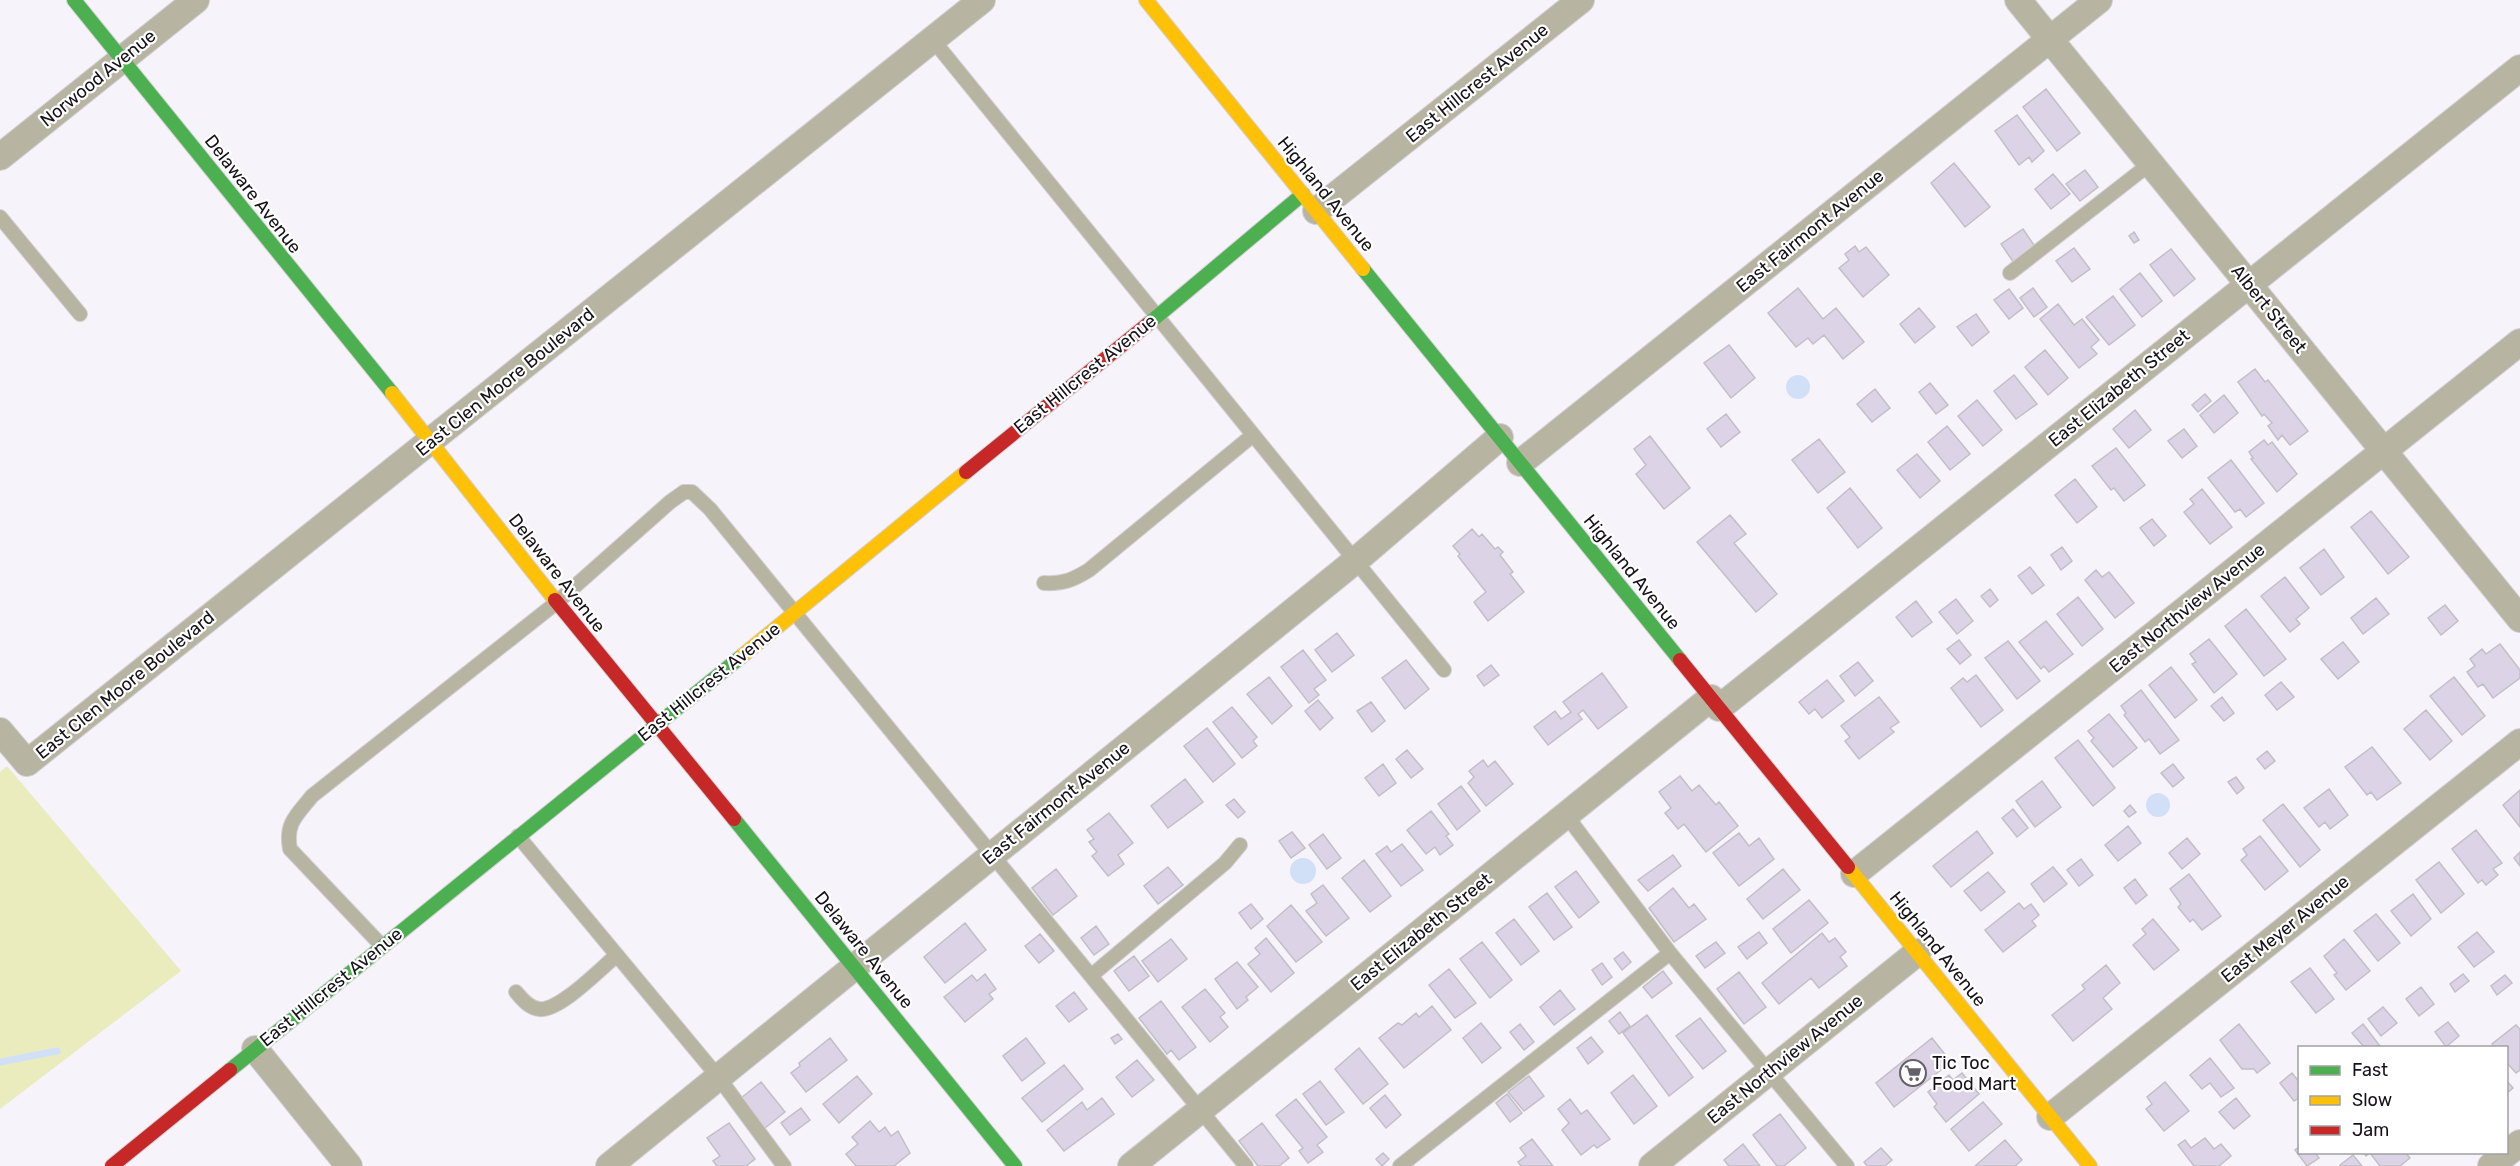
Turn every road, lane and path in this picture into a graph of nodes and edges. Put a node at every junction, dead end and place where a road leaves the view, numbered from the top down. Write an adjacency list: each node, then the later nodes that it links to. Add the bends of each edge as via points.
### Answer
1 (74, 0): 10 (street, Delaware Avenue)
2 (196, 0): 10 (street, Norwood Avenue)
3 (982, 0): 9 (street, East Clen Moore Boulevard)
4 (1146, 0): 14 (street, Highland Avenue)
5 (1581, 0): 14 (street, East Hillcrest Avenue)
6 (2018, 0): 8 (street, Albert Street)
7 (2099, 0): 8 (street, East Fairmont Avenue)
8 (2051, 39): 13 (street, Albert Street); 25 (street, East Fairmont Avenue)
9 (933, 40): 19 (lane); 23 (street, East Clen Moore Boulevard)
10 (122, 58): 12 (street, Norwood Avenue); 23 (street, Delaware Avenue)
11 (2520, 68): 17 (street, East Elizabeth Street)
12 (0, 157)
13 (2151, 163): 16 (lane); 17 (street, Albert Street)
14 (1310, 202): 19 (street, East Hillcrest Avenue, via 1270,224); 22 (street, Highland Avenue)
15 (0, 217): 18 (lane)
16 (2010, 273)
17 (2249, 284): 24 (street, Albert Street); 32 (street, East Elizabeth Street)
18 (80, 314)
19 (1155, 316): 21 (lane); 29 (street, East Hillcrest Avenue)
20 (2520, 342): 24 (street, East Northview Avenue)
21 (1253, 435): 26 (lane); 27 (lane, via 1089,570 1072,581)
22 (1500, 437): 25 (street, Highland Avenue); 26 (street, East Fairmont Avenue)
23 (430, 441): 28 (street, Delaware Avenue); 34 (street, East Clen Moore Boulevard, via 27,763)
24 (2384, 451): 30 (street, Albert Street); 40 (street, East Northview Avenue)
25 (1520, 463): 32 (street, Highland Avenue)
26 (1355, 561): 31 (lane); 39 (street, East Fairmont Avenue)
27 (1044, 583)
28 (556, 603): 29 (lane, via 670,502 684,492 692,492); 33 (street, Delaware Avenue); 41 (lane, via 312,796 292,819 287,835 290,849)
29 (794, 613): 33 (street, East Hillcrest Avenue); 39 (lane)
30 (2520, 619)
31 (1444, 670)
32 (1715, 703): 36 (street, East Elizabeth Street); 40 (street, Highland Avenue)
33 (657, 725): 37 (street, East Hillcrest Avenue); 45 (street, Delaware Avenue)
34 (0, 731)
35 (2520, 742): 52 (street, East Meyer Avenue)
36 (1566, 815): 43 (lane); 51 (street, East Elizabeth Street)
37 (518, 836): 41 (street, East Hillcrest Avenue); 44 (lane)
38 (1240, 845): 46 (lane, via 1225,863)
39 (993, 855): 45 (street, East Fairmont Avenue); 46 (lane)
40 (1854, 874): 42 (street, Highland Avenue)
41 (382, 946): 48 (street, East Hillcrest Avenue)
42 (1918, 952): 49 (street, East Northview Avenue); 52 (street, Highland Avenue)
43 (1670, 953): 49 (lane); 63 (lane)
44 (616, 955): 47 (lane, via 547,1009 527,1004); 50 (lane)
45 (856, 968): 50 (street, East Fairmont Avenue); 60 (street, Delaware Avenue)
46 (1092, 975): 51 (lane)
47 (516, 992)
48 (255, 1050): 56 (street, East Hillcrest Avenue); 57 (street)
49 (1769, 1072): 64 (street, East Northview Avenue); 65 (lane)
50 (719, 1078): 58 (street, East Fairmont Avenue); 59 (lane)
51 (1201, 1111): 61 (street, East Elizabeth Street); 62 (lane)
52 (2050, 1117): 66 (street, Highland Avenue)
53 (2520, 1143): 54 (street)
54 (2508, 1153)
55 (2506, 1154): 67 (street)
56 (112, 1166)
57 (349, 1166)
58 (609, 1166)
59 (784, 1166)
60 (1015, 1166)
61 (1131, 1166)
62 (1246, 1166)
63 (1400, 1166)
64 (1652, 1166)
65 (1847, 1166)
66 (2090, 1166)
67 (2491, 1166)

